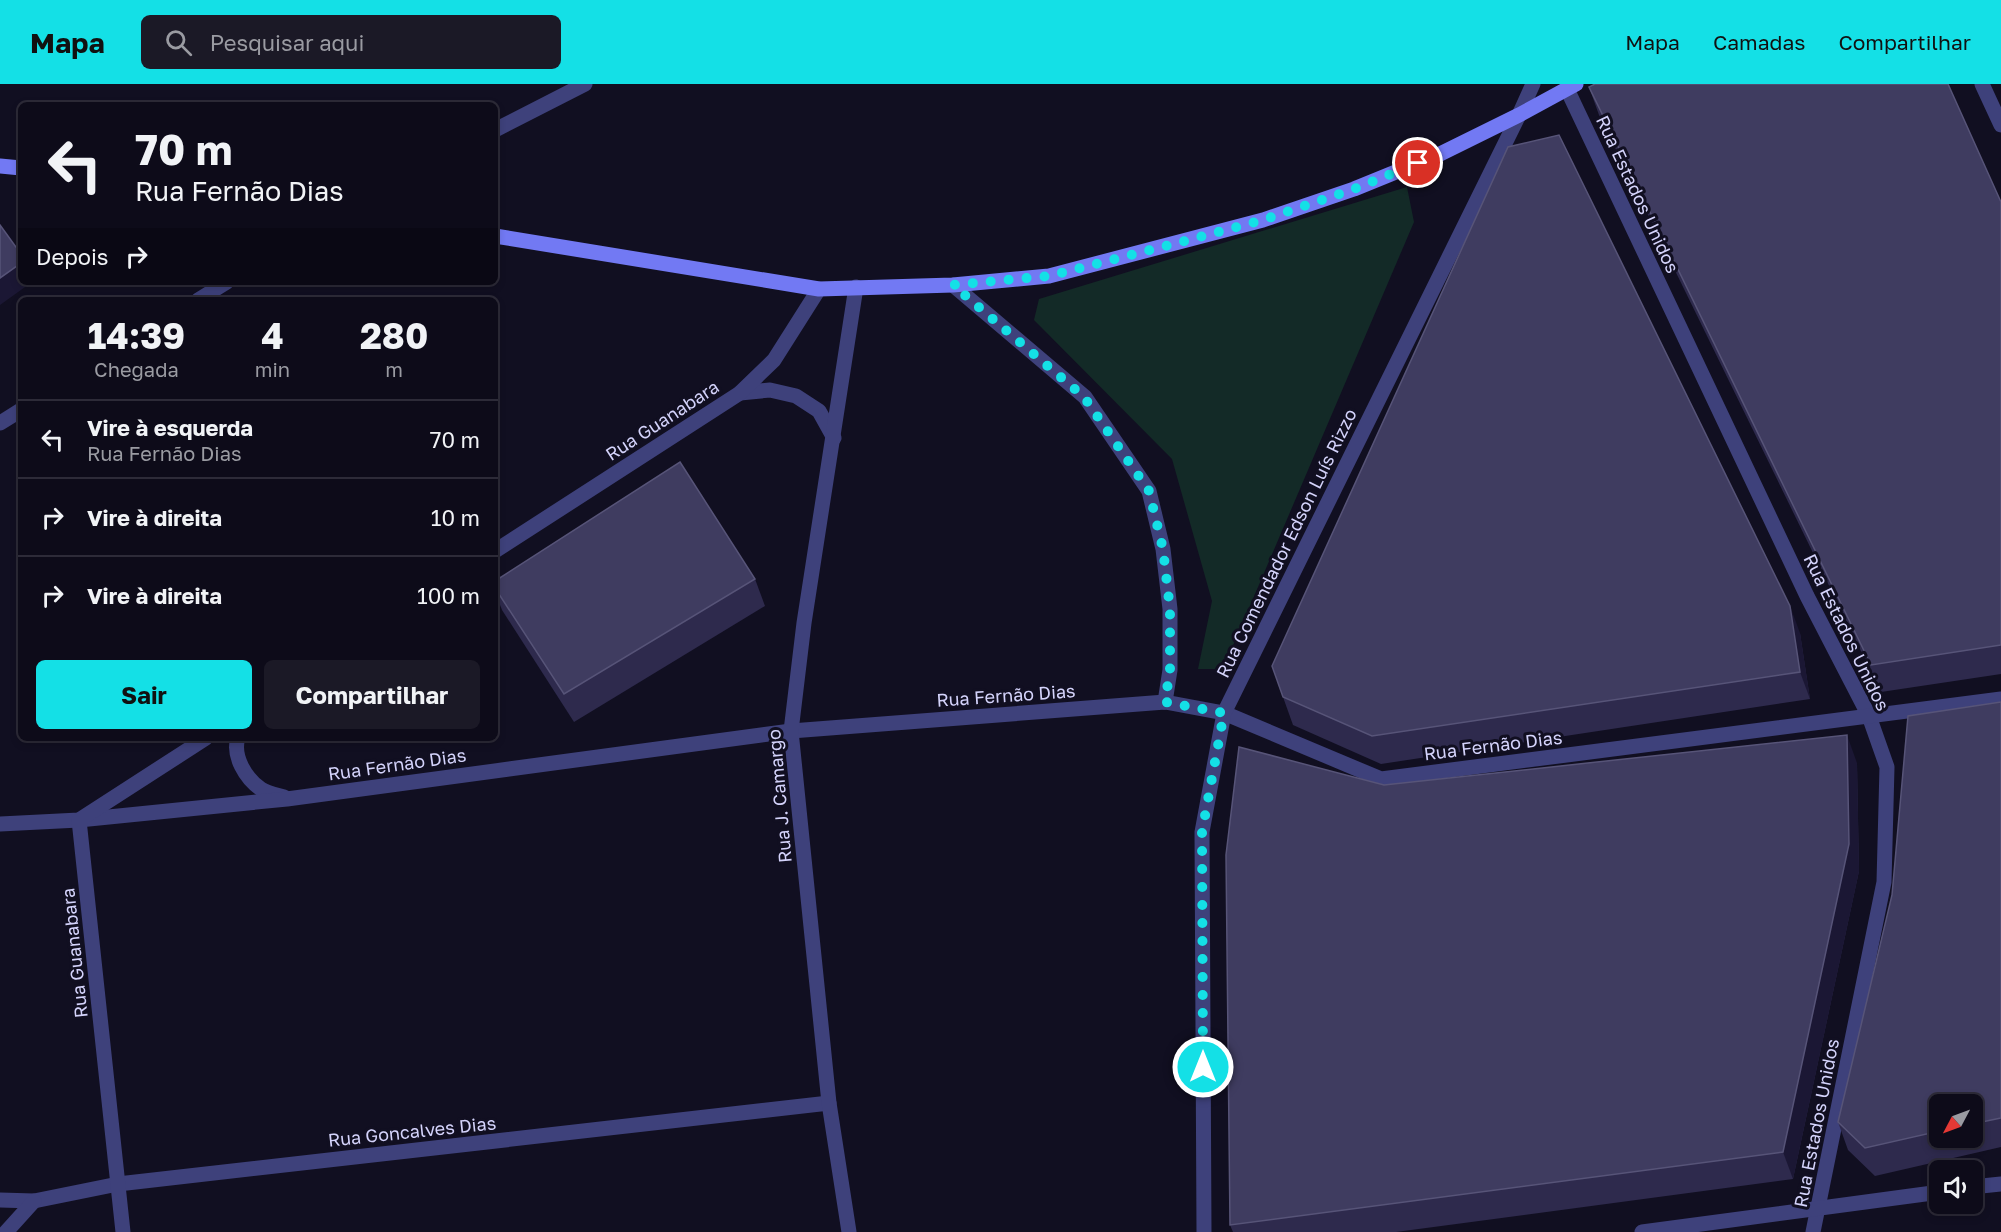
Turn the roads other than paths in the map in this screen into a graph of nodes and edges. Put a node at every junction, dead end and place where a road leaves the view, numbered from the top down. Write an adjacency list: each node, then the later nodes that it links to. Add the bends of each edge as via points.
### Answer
1 (585, 84): 7 (street)
2 (1533, 84): 5 (street, Rua Comendador Edson Luís Rizzo)
3 (1982, 84): 6 (street)
4 (1571, 86): 5 (main road); 24 (street, Rua Estados Unidos, via 1807,596)
5 (1519, 115): 12 (main road, via 1440,154 1263,220 1049,276); 23 (street, Rua Comendador Edson Luís Rizzo)
6 (2001, 125)
7 (498, 128)
8 (0, 166): 9 (main road)
9 (18, 168)
10 (498, 236): 14 (main road)
11 (222, 285): 15 (street)
12 (953, 285): 13 (main road); 22 (street, via 1084,397 1149,491 1163,549 1170,609 1170,670)
13 (856, 286): 14 (main road); 19 (street, Rua J. Camargo)
14 (819, 289): 16 (street, Rua Guanabara, via 774,360)
15 (203, 297)
16 (740, 393): 19 (street, via 770,390 796,396 819,411); 20 (street, Rua Guanabara)
17 (18, 412): 18 (street)
18 (0, 423)
19 (834, 438): 25 (street, Rua J. Camargo)
20 (498, 549)
21 (2001, 699): 24 (street, Rua Fernão Dias)
22 (1165, 702): 23 (street, Rua Fernão Dias); 25 (street, Rua Fernão Dias)
23 (1224, 713): 24 (street, Rua Fernão Dias, via 1381,779); 42 (street, Rua Comendador Edson Luís Rizzo, via 1202,832)
24 (1869, 716): 38 (street, Rua Estados Unidos, via 1887,767 1884,882)
25 (791, 731): 28 (street, Rua Fernão Dias); 31 (street, Rua J. Camargo)
26 (201, 741): 29 (street)
27 (237, 741): 28 (street, via 242,769 261,789)
28 (287, 799): 29 (street, Rua Fernão Dias)
29 (79, 820): 30 (street, Rua Fernão Dias); 32 (street, Rua Guanabara)
30 (0, 824)
31 (829, 1103): 32 (street, Rua Goncalves Dias); 41 (street, Rua J. Camargo)
32 (118, 1184): 37 (street, Rua Goncalves Dias); 40 (street, Rua Guanabara)
33 (2001, 1184): 34 (street)
34 (1983, 1186)
35 (1929, 1193): 38 (street)
36 (0, 1200): 37 (street, Rua Goncalves Dias)
37 (34, 1201): 39 (street)
38 (1819, 1208): 43 (street); 44 (street, Rua Estados Unidos)
39 (6, 1232)
40 (123, 1232)
41 (849, 1232)
42 (1204, 1232)
43 (1642, 1232)
44 (1813, 1232)

